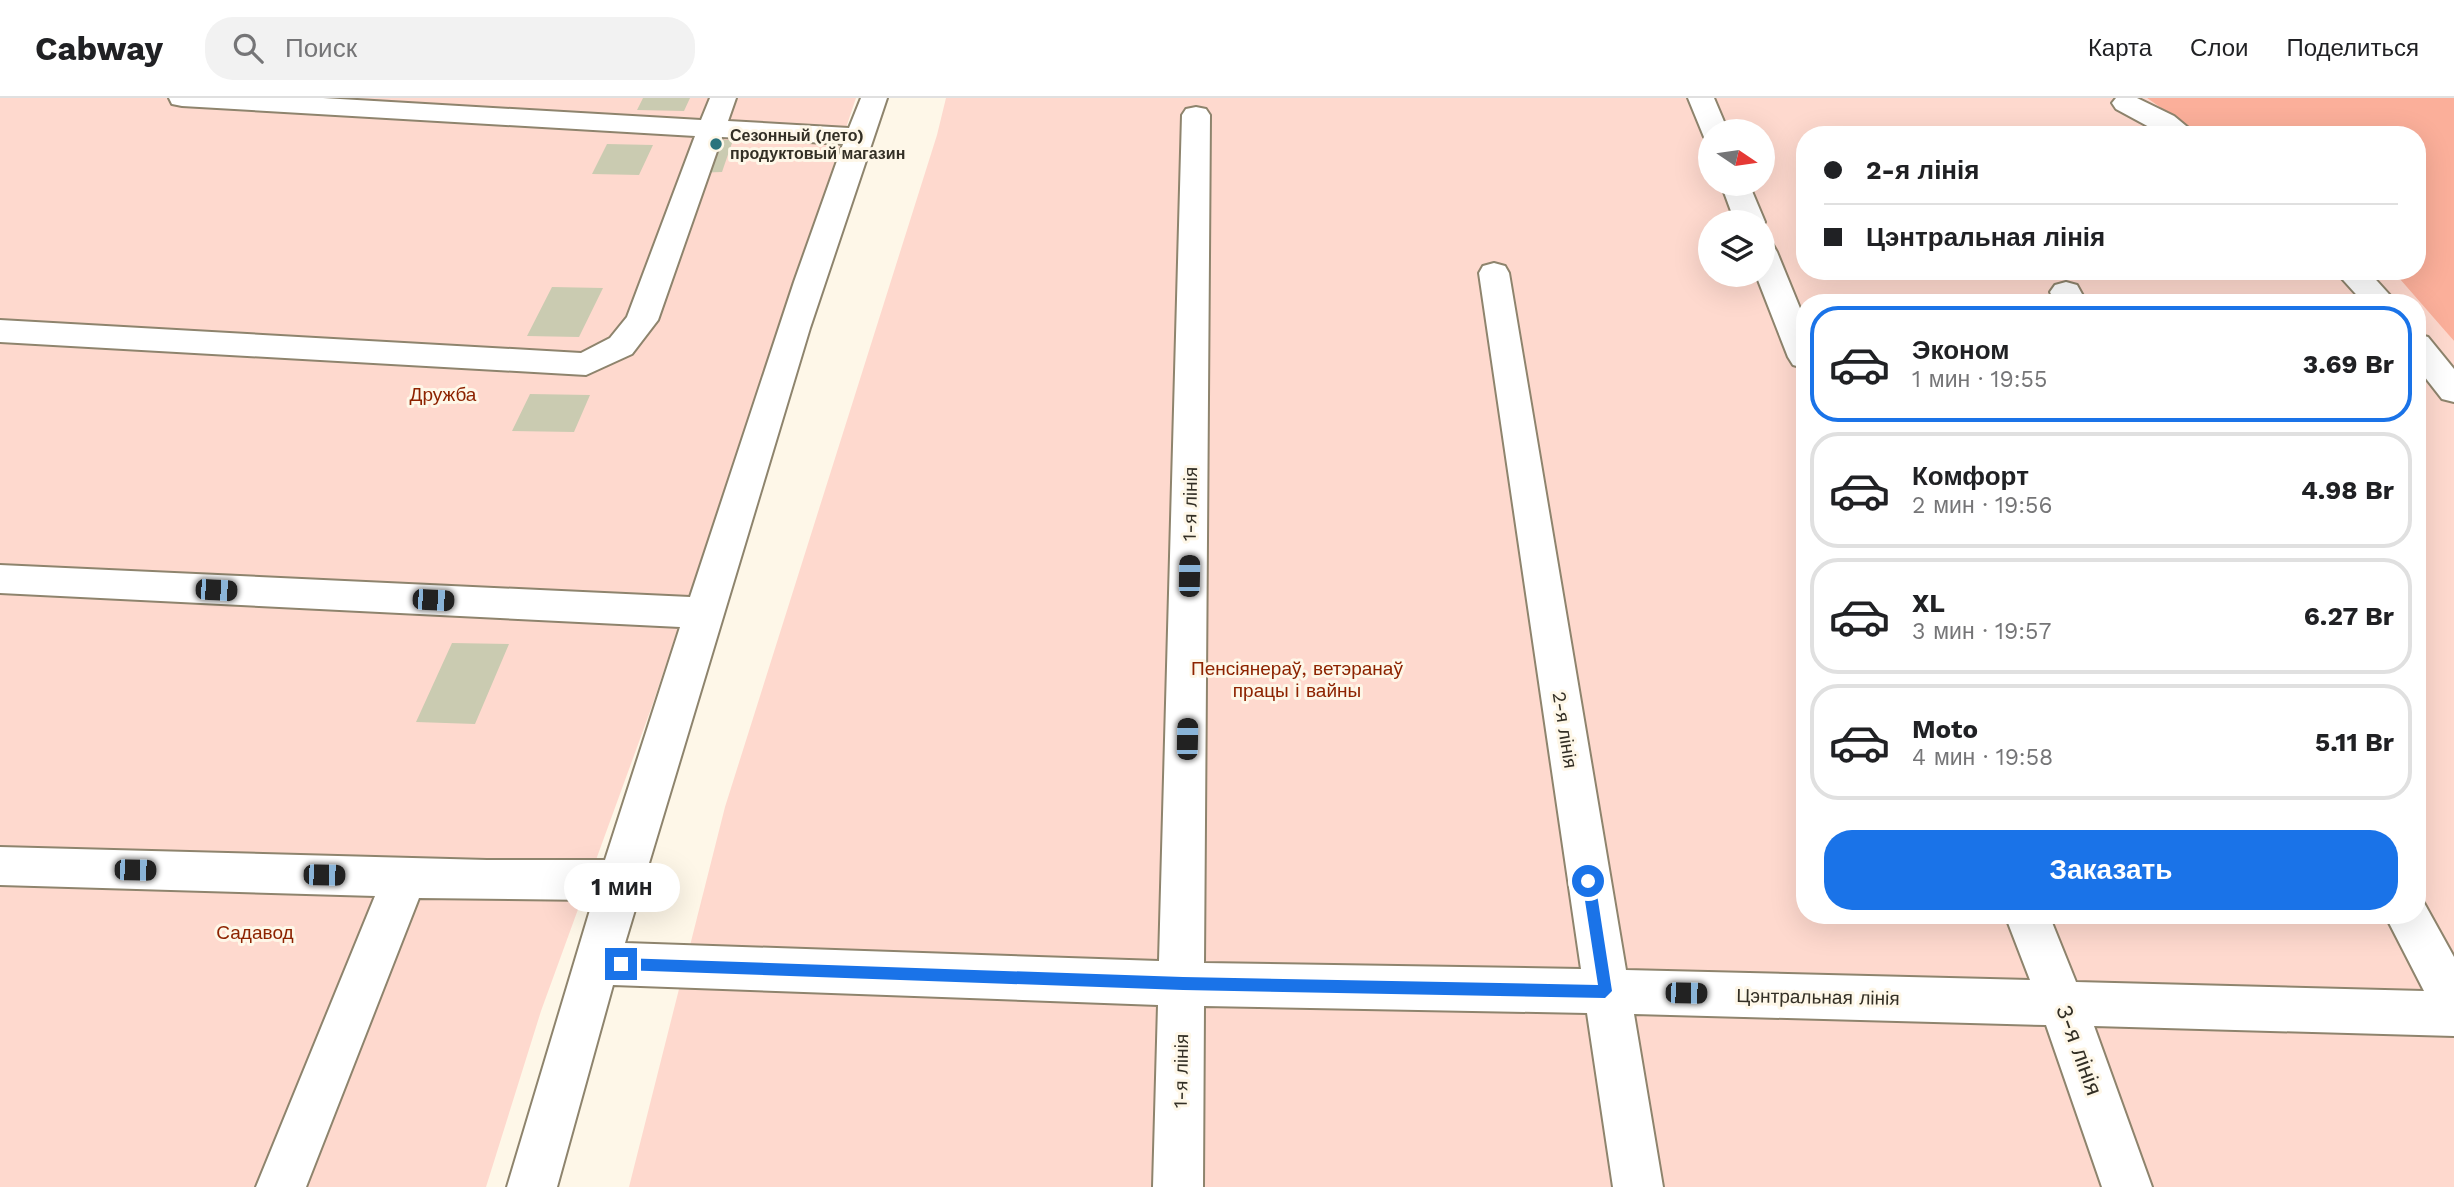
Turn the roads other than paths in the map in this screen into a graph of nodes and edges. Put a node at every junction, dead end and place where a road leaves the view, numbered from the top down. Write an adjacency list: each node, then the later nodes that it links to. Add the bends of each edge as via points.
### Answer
1 (182, 98): 9 (street)
2 (723, 98): 9 (street)
3 (874, 98): 10 (street)
4 (1701, 98): 7 (street)
5 (2126, 103): 8 (street)
6 (1196, 115): 27 (street, 1-я лінія)
7 (1709, 119)
8 (2170, 126)
9 (710, 130): 10 (street); 15 (street, via 642,320 621,346 586,363)
10 (859, 137): 20 (street)
11 (1494, 273): 28 (street, 2-я лінія)
12 (2359, 280): 14 (street)
13 (1775, 284): 16 (street)
14 (2373, 294)
15 (0, 331)
16 (1796, 337)
17 (2426, 356): 18 (street)
18 (2454, 391)
19 (0, 579): 20 (street)
20 (703, 613): 23 (street)
21 (0, 866): 22 (street)
22 (405, 877): 23 (street); 32 (street)
23 (621, 880): 26 (street)
24 (2031, 924): 30 (street, 3-я лінія)
25 (2412, 924): 29 (street)
26 (595, 963): 27 (street, Цэнтральная лінія); 33 (street)
27 (1183, 984): 28 (street, Цэнтральная лінія); 34 (street, 1-я лінія)
28 (1605, 991): 30 (street, Цэнтральная лінія); 35 (street, 2-я лінія)
29 (2454, 1002)
30 (2062, 1003): 31 (street, Цэнтральная лінія); 36 (street, 3-я лінія)
31 (2454, 1014)
32 (281, 1187)
33 (532, 1187)
34 (1178, 1187)
35 (1638, 1187)
36 (2127, 1187)

